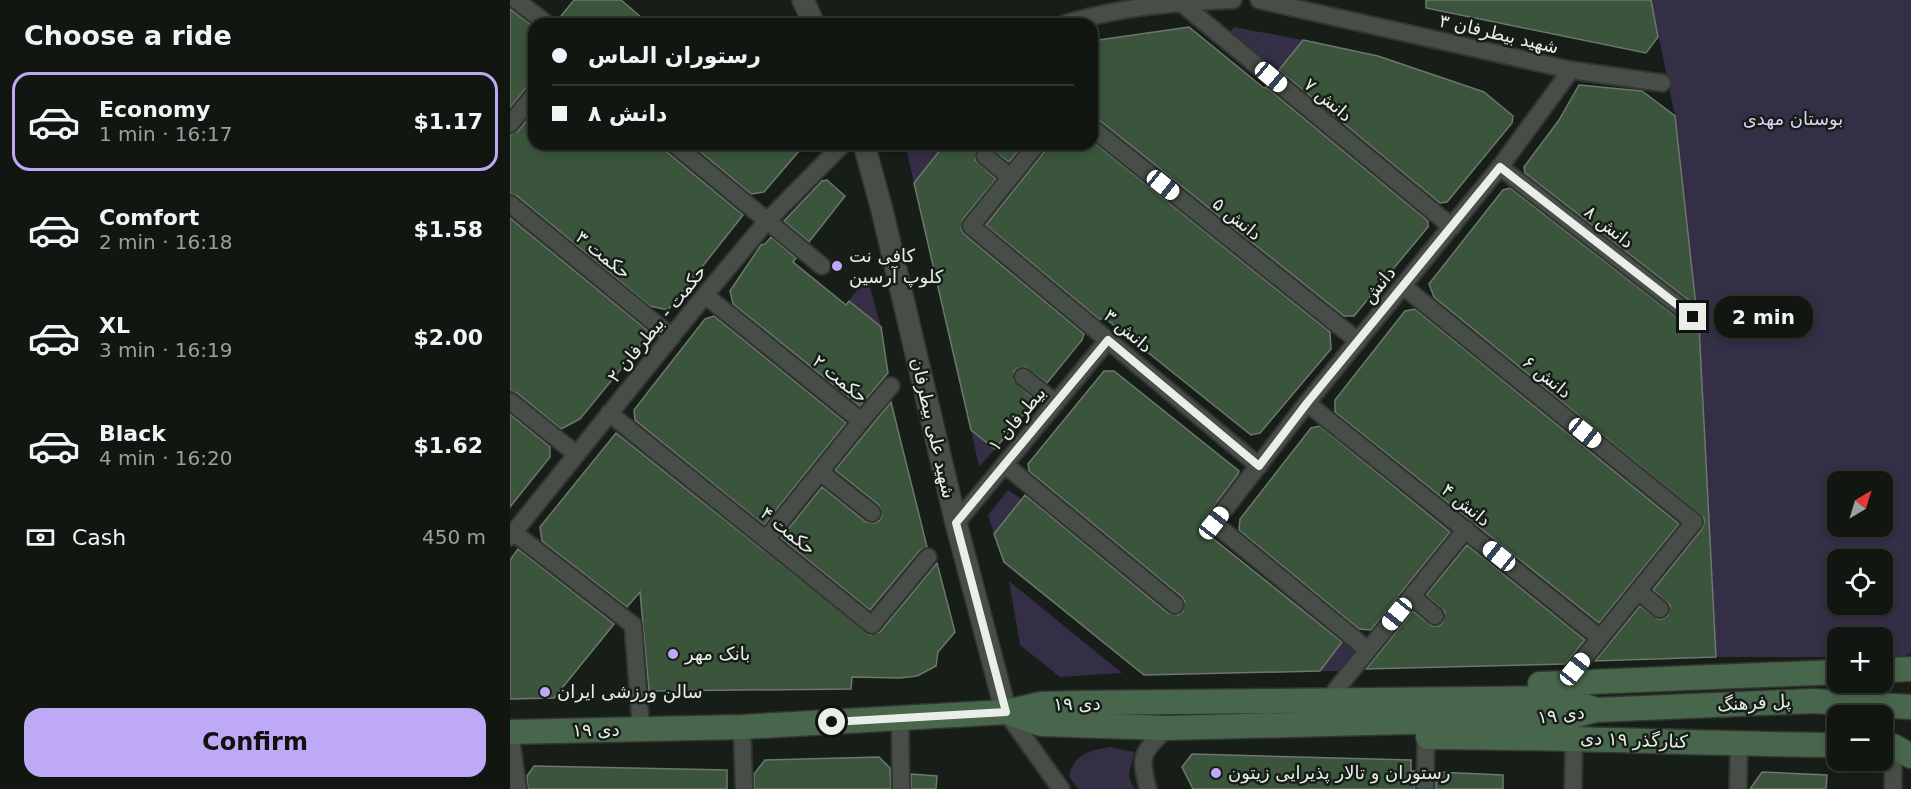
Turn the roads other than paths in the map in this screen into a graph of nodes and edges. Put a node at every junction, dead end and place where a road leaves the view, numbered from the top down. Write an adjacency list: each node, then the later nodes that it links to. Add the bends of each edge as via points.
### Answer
1 (516, 0): 6 (street)
2 (803, 0): 7 (street)
3 (1233, 0): 5 (street)
4 (1259, 0): 9 (street, شهید بیطرفان ۳)
5 (1180, 2): 8 (street); 23 (street, دانش ۷)
6 (539, 18)
7 (811, 18)
8 (1084, 18)
9 (1571, 70): 10 (street, شهید بیطرفان ۳); 19 (street, دانش)
10 (1662, 83)
11 (528, 102): 12 (street)
12 (510, 124)
13 (1098, 133): 30 (street, دانش ۵)
14 (681, 150): 22 (street)
15 (837, 150): 22 (street, حکمت - بیطرفان ۲)
16 (866, 150): 43 (street, شهید علی بیطرفان)
17 (1032, 150): 20 (street)
18 (985, 156): 20 (street)
19 (1500, 167): 23 (street, دانش); 27 (street, دانش ۸)
20 (1010, 177): 29 (street, دانش ۳, via 971,226)
21 (510, 204): 28 (street, حکمت ۳)
22 (767, 221): 24 (street); 26 (street, حکمت - بیطرفان ۲)
23 (1452, 227): 25 (street, دانش)
24 (822, 266)
25 (1403, 286): 30 (street, دانش); 48 (street, ۶ دانش, via 1694,522)
26 (705, 295): 28 (street, حکمت - بیطرفان ۲); 37 (street, حکمت ۲)
27 (1693, 317)
28 (672, 337): 36 (street, حکمت - بیطرفان ۲)
29 (1108, 340): 34 (street, بیطرفان ۱); 40 (street, دانش ۳)
30 (1358, 341): 35 (street, دانش)
31 (1023, 377): 34 (street)
32 (891, 386): 37 (street)
33 (510, 401): 38 (street)
34 (1056, 403): 39 (street, بیطرفان ۱)
35 (1307, 403): 40 (street, دانش); 44 (street, دانش ۴)
36 (609, 413): 38 (street, حکمت - بیطرفان ۲); 46 (street, حکمت ۴)
37 (861, 421): 41 (street, حکمت ۲)
38 (576, 454): 45 (street, حکمت - بیطرفان ۲)
39 (1005, 465): 43 (street, بیطرفان ۱); 50 (street)
40 (1259, 466): 54 (street, دانش, via 1214,523)
41 (820, 472): 42 (street); 46 (street, حکمت ۲)
42 (872, 513)
43 (956, 523): 62 (street, شهید علی بیطرفان)
44 (1466, 529): 49 (street); 53 (street, دانش ۴)
45 (512, 535): 67 (street, via 633,626)
46 (766, 538): 47 (street, حکمت ۴, via 872,625)
47 (928, 557)
48 (1638, 591): 51 (street); 53 (street)
49 (1412, 596): 52 (street); 54 (street)
50 (1175, 605)
51 (1660, 609)
52 (1435, 616)
53 (1600, 638): 58 (street)
54 (1368, 650): 63 (street)
55 (1911, 669): 56 (main road)
56 (1893, 670)
57 (1827, 672): 58 (main road)
58 (1563, 684): 59 (main road, via 1423,686)
59 (1396, 699): 61 (main road, ۱۹ دی, via 1564,698); 63 (main road, ۱۹ دی)
60 (1911, 707): 61 (main road, پل فرهنگ, via 1812,701)
61 (1596, 710): 63 (main road, ۱۹ دی, via 1566,718)
62 (1006, 712): 63 (main road, ۱۹ دی, via 1041,704); 64 (main road, ۱۹ دی); 66 (main road, ۱۹ دی, via 1041,724); 77 (street)
63 (1326, 713): 66 (main road, ۱۹ دی); 69 (main road, کنارگذر ۱۹ دی, via 1376,737)
64 (900, 718): 65 (main road, ۱۹ دی); 76 (street)
65 (742, 727): 67 (main road, ۱۹ دی); 75 (street)
66 (1167, 728): 78 (street, via 1145,750 1142,764)
67 (640, 729): 68 (main road, ۱۹ دی)
68 (510, 732): 74 (street)
69 (1426, 737): 70 (main road, کنارگذر ۱۹ دی); 79 (street)
70 (1574, 738): 71 (main road, کنارگذر ۱۹ دی); 80 (street)
71 (1739, 744): 72 (main road, کنارگذر ۱۹ دی); 81 (street)
72 (1827, 745)
73 (1895, 749): 82 (street)
74 (518, 789)
75 (744, 789)
76 (901, 789)
77 (1061, 789)
78 (1148, 789)
79 (1425, 789)
80 (1573, 789)
81 (1738, 789)
82 (1893, 789)

